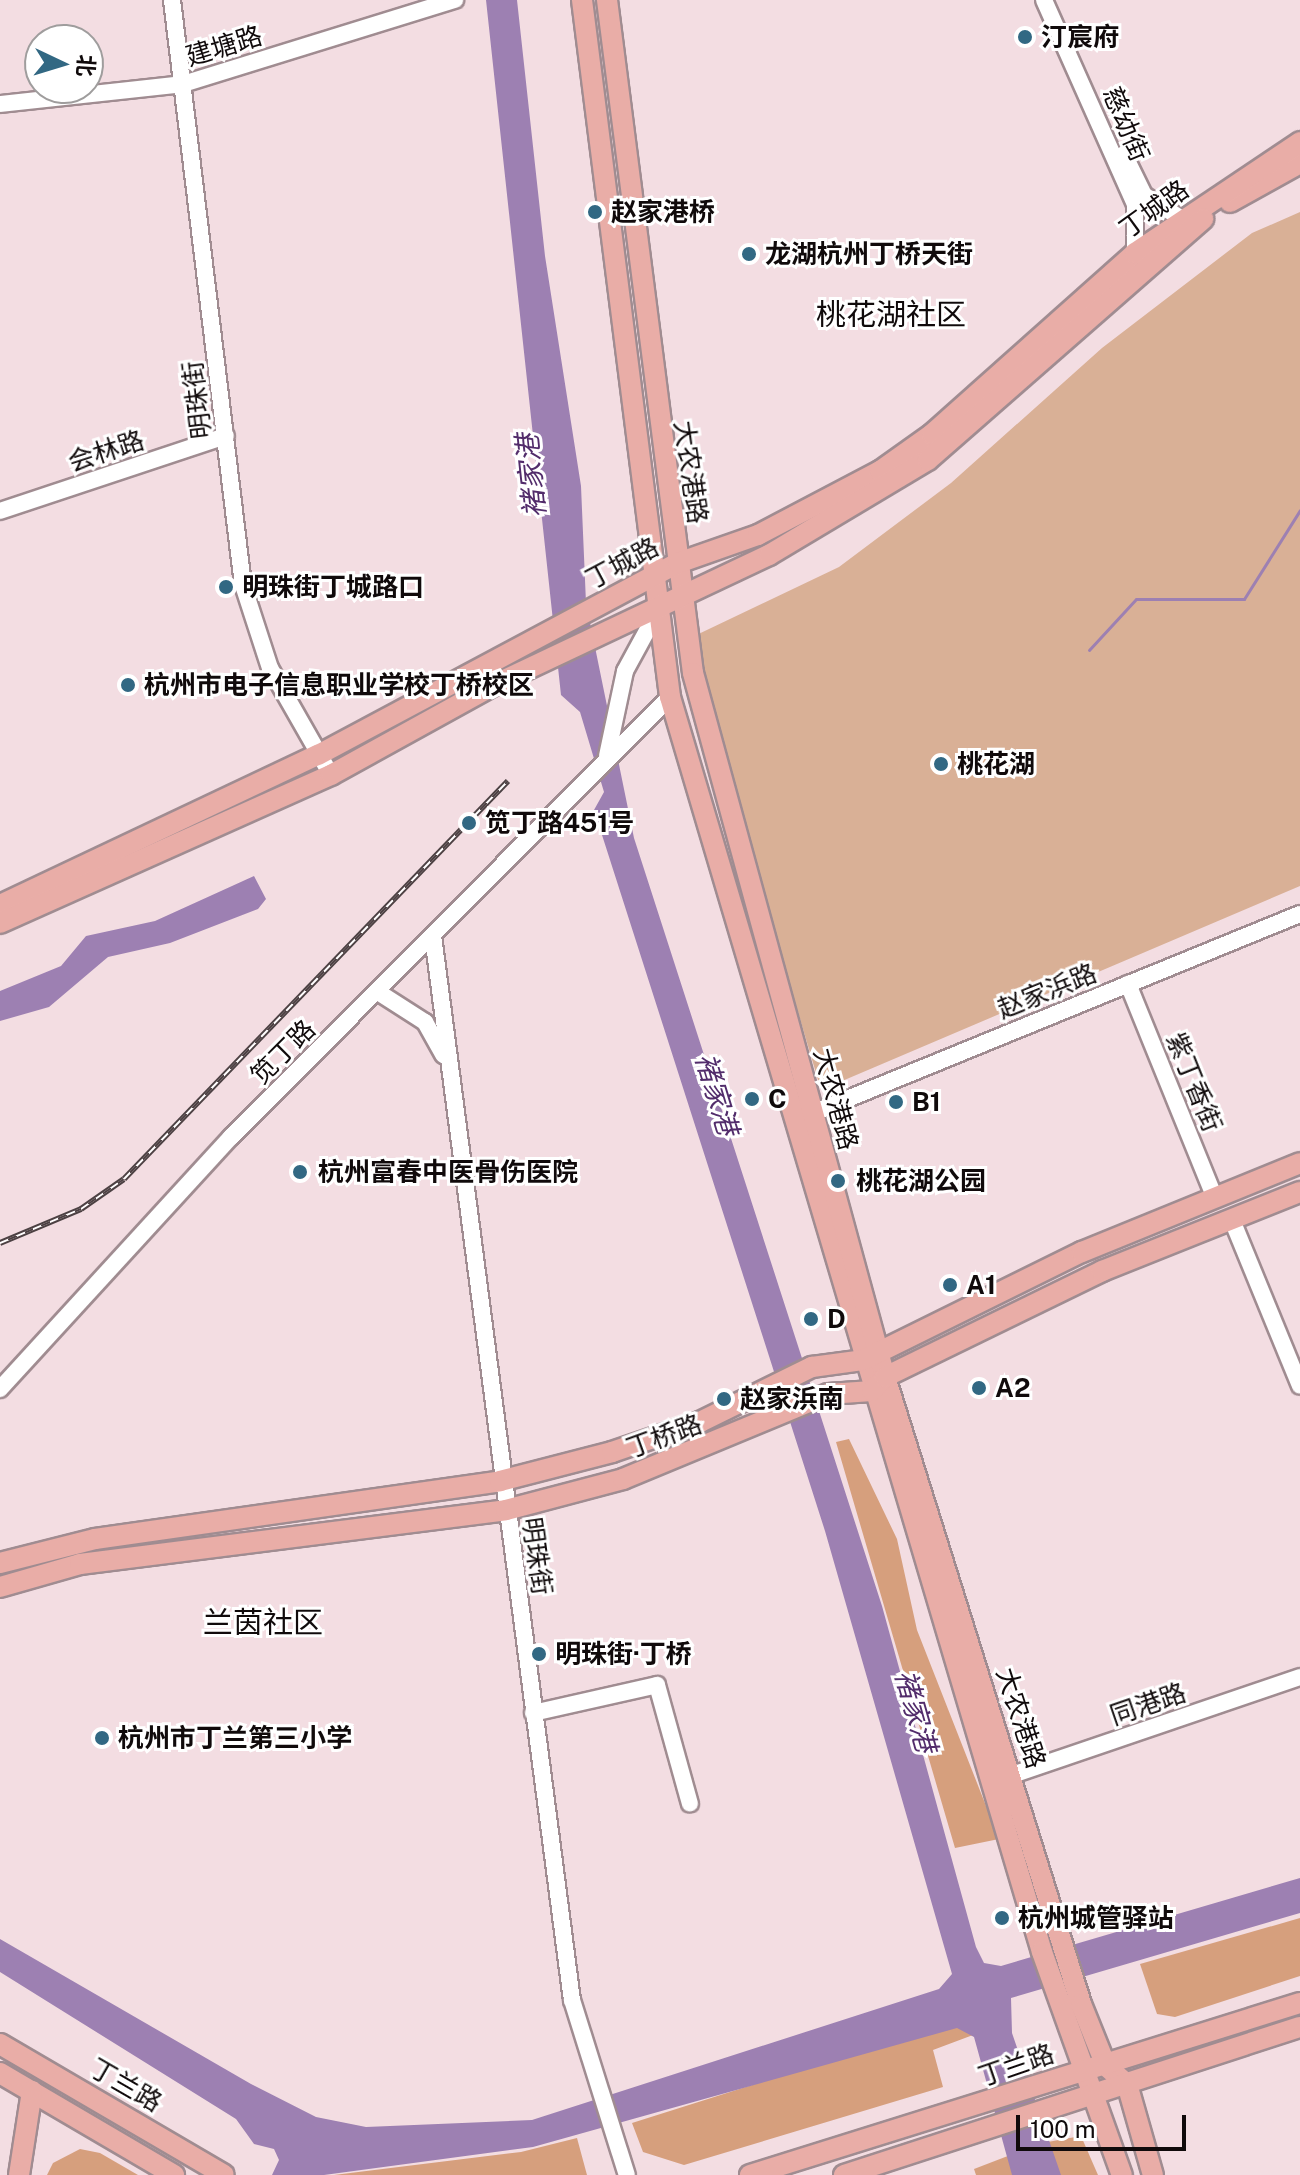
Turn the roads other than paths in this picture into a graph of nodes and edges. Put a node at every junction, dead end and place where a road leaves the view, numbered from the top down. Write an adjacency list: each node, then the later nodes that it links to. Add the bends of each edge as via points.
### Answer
1 (172, 0): 7 (street, 明珠街)
2 (455, 0): 7 (street, 建塘路)
3 (582, 0): 16 (main road, 大农港路)
4 (607, 0): 15 (main road, 大农港路)
5 (1044, 0): 6 (street, 慈幼街)
6 (1073, 62): 11 (street, 慈幼街, via 1144,195); 12 (street, 慈幼街, via 1135,204)
7 (183, 84): 8 (street, 建塘路); 13 (street, 明珠街)
8 (0, 104)
9 (1300, 142): 11 (main road, 丁城路)
10 (1300, 163): 17 (main road, 丁城路, via 1206,216 928,460 769,555)
11 (1182, 219): 12 (main road, 丁城路)
12 (1135, 253): 15 (main road, 丁城路, via 932,434 880,471 758,535)
13 (226, 436): 14 (street, 会林路); 20 (street, 明珠街, via 254,628)
14 (0, 511)
15 (678, 563): 16 (main road, 丁城路); 17 (main road, 大农港路)
16 (654, 575): 18 (main road, 大农港路); 20 (main road, 丁城路)
17 (682, 595): 18 (main road, 丁城路); 30 (main road, 大农港路, via 693,673)
18 (661, 605): 19 (main road, 大农港路); 21 (street, via 625,671); 22 (main road, 丁城路)
19 (670, 697): 21 (street, 笕丁路); 35 (main road, 大农港路)
20 (318, 755): 22 (street, 明珠街); 23 (main road, 丁城路)
21 (607, 756): 26 (street, 笕丁路)
22 (331, 775): 25 (main road, 丁城路)
23 (0, 905)
24 (1300, 914): 27 (street, 赵家浜路)
25 (0, 923)
26 (433, 936): 28 (street, 笕丁路); 29 (street, 明珠街)
27 (1128, 984): 30 (street, 赵家浜路); 33 (street, 紫丁香街)
28 (378, 992): 29 (street, via 425,1022); 38 (street, 笕丁路, via 231,1137)
29 (451, 1081): 39 (street, 明珠街)
30 (813, 1113): 35 (main road, 大农港路)
31 (1300, 1163): 33 (main road, 丁桥路)
32 (1300, 1192): 34 (main road, 丁桥路)
33 (1215, 1198): 35 (main road, 丁桥路)
34 (1232, 1220): 36 (main road, 丁桥路, via 1102,1271); 37 (street)
35 (870, 1355): 36 (main road, 大农港路); 39 (main road, 丁桥路, via 812,1367 671,1432)
36 (878, 1384): 40 (main road, 丁桥路, via 828,1394 637,1474); 45 (main road, 大农港路); 51 (main road, 大农港路)
37 (1300, 1386)
38 (0, 1389)
39 (500, 1481): 40 (street, 明珠街); 41 (main road, 丁桥路, via 95,1539)
40 (506, 1510): 42 (main road, 丁桥路, via 80,1564); 44 (street, 明珠街)
41 (0, 1563)
42 (0, 1587)
43 (1300, 1677): 45 (street, 同港路)
44 (533, 1713): 46 (street, via 657,1685); 59 (street, 明珠街, via 572,2000)
45 (1012, 1775): 50 (main road, 大农港路, via 1081,2004)
46 (690, 1804)
47 (1300, 2003): 50 (main road, 丁兰路)
48 (1300, 2027): 53 (main road, 丁兰路)
49 (0, 2044): 58 (main road, 丁兰路)
50 (1106, 2066): 51 (main road, 丁兰路); 53 (main road, 大农港路)
51 (1080, 2070): 55 (main road, 大农港路); 60 (main road, 丁兰路)
52 (0, 2073): 54 (main road, 丁兰路)
53 (1127, 2084): 55 (main road, 丁兰路); 63 (main road)
54 (32, 2091): 56 (main road); 57 (main road, 丁兰路)
55 (1098, 2094): 61 (main road, 丁兰路); 62 (main road, 大农港路)
56 (19, 2175)
57 (174, 2175)
58 (224, 2175)
59 (627, 2175)
60 (750, 2175)
61 (844, 2175)
62 (1122, 2175)
63 (1153, 2175)

